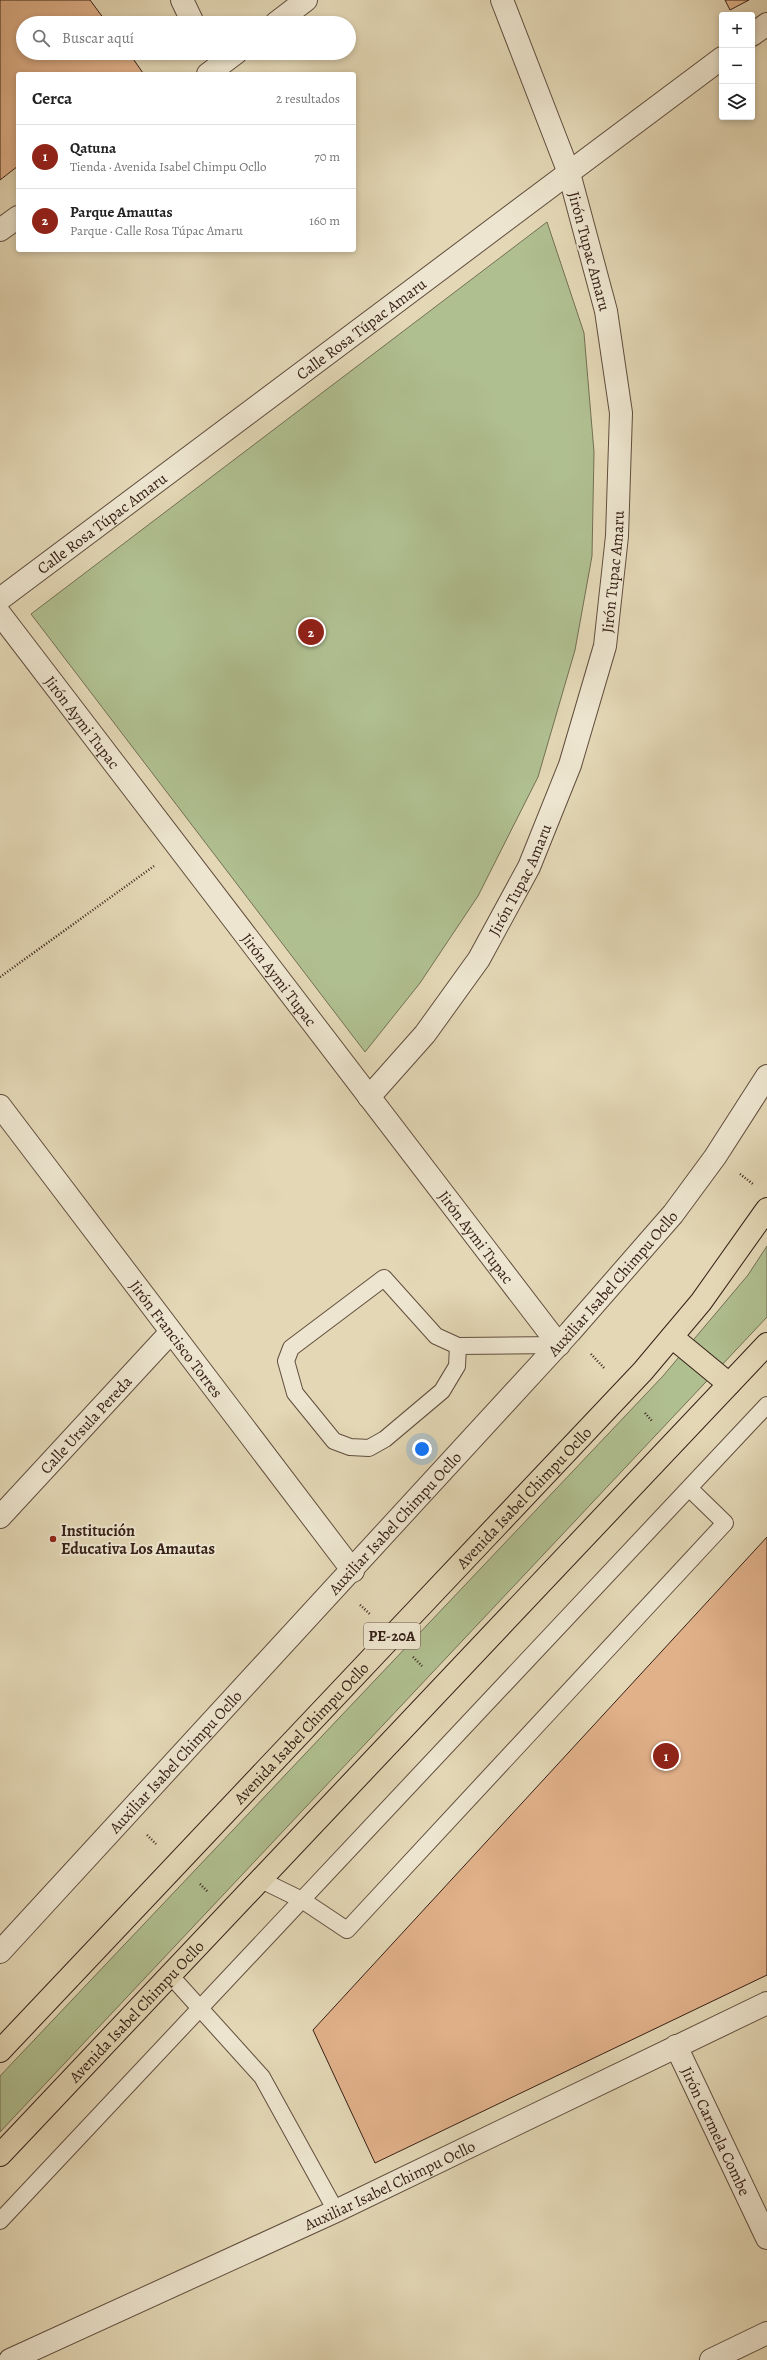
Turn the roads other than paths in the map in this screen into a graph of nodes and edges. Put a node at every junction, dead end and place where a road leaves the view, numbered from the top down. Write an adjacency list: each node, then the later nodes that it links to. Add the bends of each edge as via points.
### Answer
1 (182, 0): 4 (street)
2 (306, 0): 5 (street)
3 (502, 0): 11 (street, Jirón Tupac Amaru)
4 (190, 16)
5 (285, 16)
6 (767, 24): 7 (street)
7 (755, 33)
8 (221, 60): 10 (street)
9 (719, 60): 11 (street, Calle Rosa Túpac Amaru)
10 (210, 65)
11 (569, 173): 14 (street, Calle Rosa Túpac Amaru); 17 (street, Jirón Tupac Amaru, via 606,311 621,413 617,536 605,646 570,765 529,867 479,959 425,1034)
12 (16, 218): 13 (street)
13 (0, 230)
14 (0, 599)
15 (0, 614): 17 (street, Jirón Aymi Tupac)
16 (767, 1076): 23 (street, Auxiliar Isabel Chimpu Ocllo, via 716,1157 673,1214)
17 (369, 1097): 23 (street, Jirón Aymi Tupac)
18 (0, 1106): 20 (street, Jirón Francisco Torres)
19 (767, 1209): 21 (main road, Avenida Isabel Chimpu Ocllo / PE-20A, via 701,1302)
20 (171, 1332): 28 (street, Calle Ursula Pereda); 29 (street, Jirón Francisco Torres)
21 (672, 1337): 25 (main road); 37 (main road, Avenida Isabel Chimpu Ocllo / PE-20A, via 643,1371)
22 (767, 1344): 25 (main road, Avenida Isabel Chimpu Ocllo)
23 (559, 1345): 24 (lane); 29 (street, Auxiliar Isabel Chimpu Ocllo)
24 (458, 1346): 24 (lane, via 436,1336 384,1278 291,1348 286,1361 295,1393 334,1440 350,1447 368,1448 385,1439 442,1391 457,1366)
25 (729, 1384): 30 (main road, Avenida Isabel Chimpu Ocllo)
26 (767, 1405): 27 (lane)
27 (689, 1488): 31 (lane); 31 (lane, via 725,1523 347,1930)
28 (0, 1517)
29 (352, 1570): 32 (street, Auxiliar Isabel Chimpu Ocllo)
30 (261, 1880): 31 (lane); 33 (main road, Avenida Isabel Chimpu Ocllo)
31 (302, 1900): 35 (lane)
32 (0, 1952)
33 (170, 1975): 35 (lane); 38 (main road, Avenida Isabel Chimpu Ocllo)
34 (767, 2003): 36 (street, Auxiliar Isabel Chimpu Ocllo)
35 (200, 2008): 39 (lane, via 262,2077); 40 (lane)
36 (676, 2046): 39 (street, Auxiliar Isabel Chimpu Ocllo); 41 (street, Jirón Carmela Combe)
37 (0, 2051)
38 (0, 2155)
39 (336, 2210): 43 (street, Auxiliar Isabel Chimpu Ocllo)
40 (0, 2221)
41 (767, 2238)
42 (767, 2333): 44 (street)
43 (10, 2360)
44 (711, 2360)

